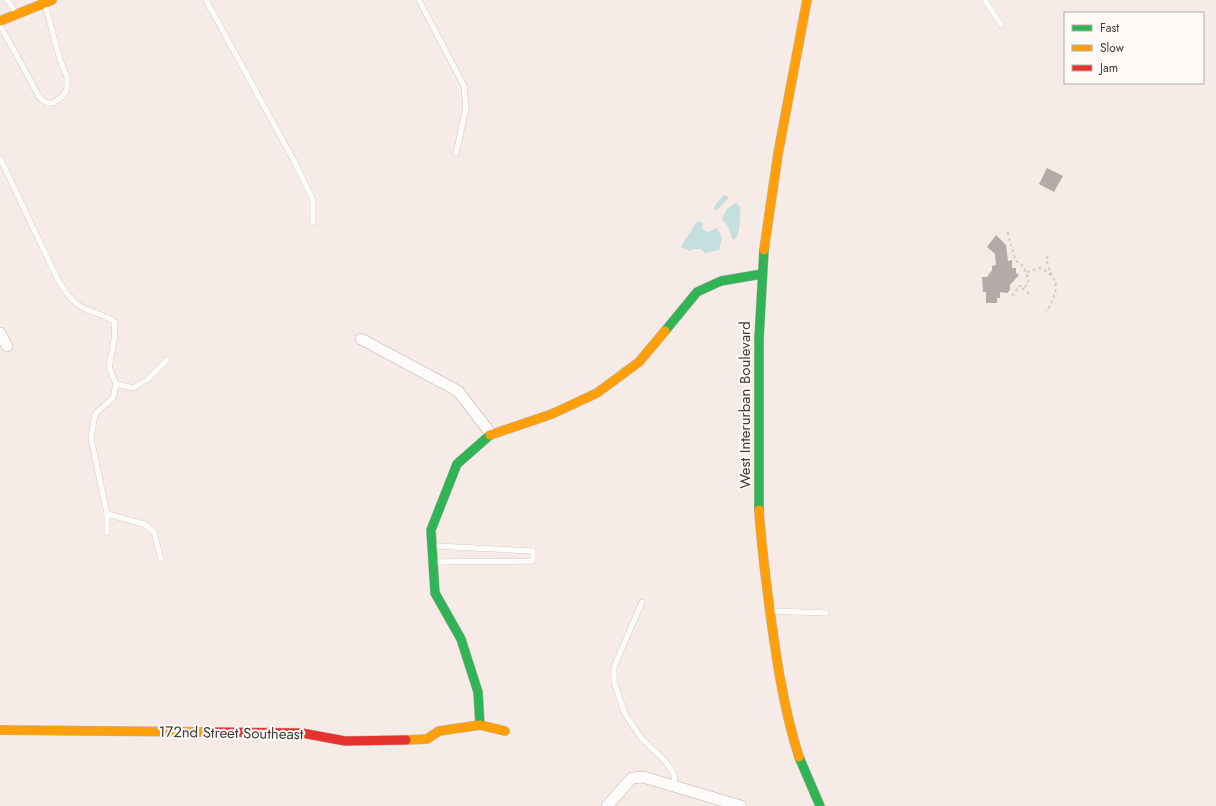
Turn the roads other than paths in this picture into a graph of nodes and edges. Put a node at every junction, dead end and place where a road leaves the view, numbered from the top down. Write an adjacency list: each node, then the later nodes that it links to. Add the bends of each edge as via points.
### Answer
1 (7, 0): 7 (lane)
2 (206, 0): 13 (lane, via 313,200)
3 (419, 0): 11 (lane, via 464,86 466,108)
4 (807, 0): 14 (street, West Interurban Boulevard, via 772,196)
5 (985, 0): 10 (lane)
6 (49, 1): 7 (street); 9 (lane, via 60,60 67,77 66,93 54,103 47,103 40,98)
7 (16, 14): 8 (street)
8 (0, 22)
9 (0, 25)
10 (1001, 25)
11 (456, 153)
12 (0, 158): 19 (lane, via 68,296 83,307 103,314 115,322 109,367)
13 (313, 222)
14 (762, 274): 20 (street, via 721,281 697,292 639,362 597,393 552,414); 27 (street, West Interurban Boulevard, via 758,329 758,498)
15 (0, 333): 17 (street)
16 (361, 339): 20 (street, via 458,391)
17 (7, 346)
18 (167, 360): 19 (lane, via 148,379 133,388)
19 (116, 384): 21 (lane, via 113,398 95,414 91,438)
20 (491, 434): 23 (street, via 457,464 430,530)
21 (107, 514): 22 (lane); 24 (lane, via 144,524 154,532)
22 (107, 533)
23 (432, 546): 25 (street); 25 (lane, via 532,551 532,561)
24 (161, 559)
25 (433, 562): 29 (street, via 435,592 461,639 478,692)
26 (642, 602): 32 (lane, via 614,667 614,682 625,714 642,739 665,761 674,774)
27 (770, 611): 28 (lane); 35 (street, West Interurban Boulevard, via 787,716 798,754)
28 (826, 613)
29 (480, 725): 30 (street, 172nd Street Southeast, via 439,731 427,739 345,742 302,733); 31 (street, 172nd Street Southeast)
30 (0, 730)
31 (505, 731)
32 (675, 786): 33 (street, via 643,777 632,778); 34 (street)
33 (607, 806)
34 (741, 806)
35 (820, 806)

